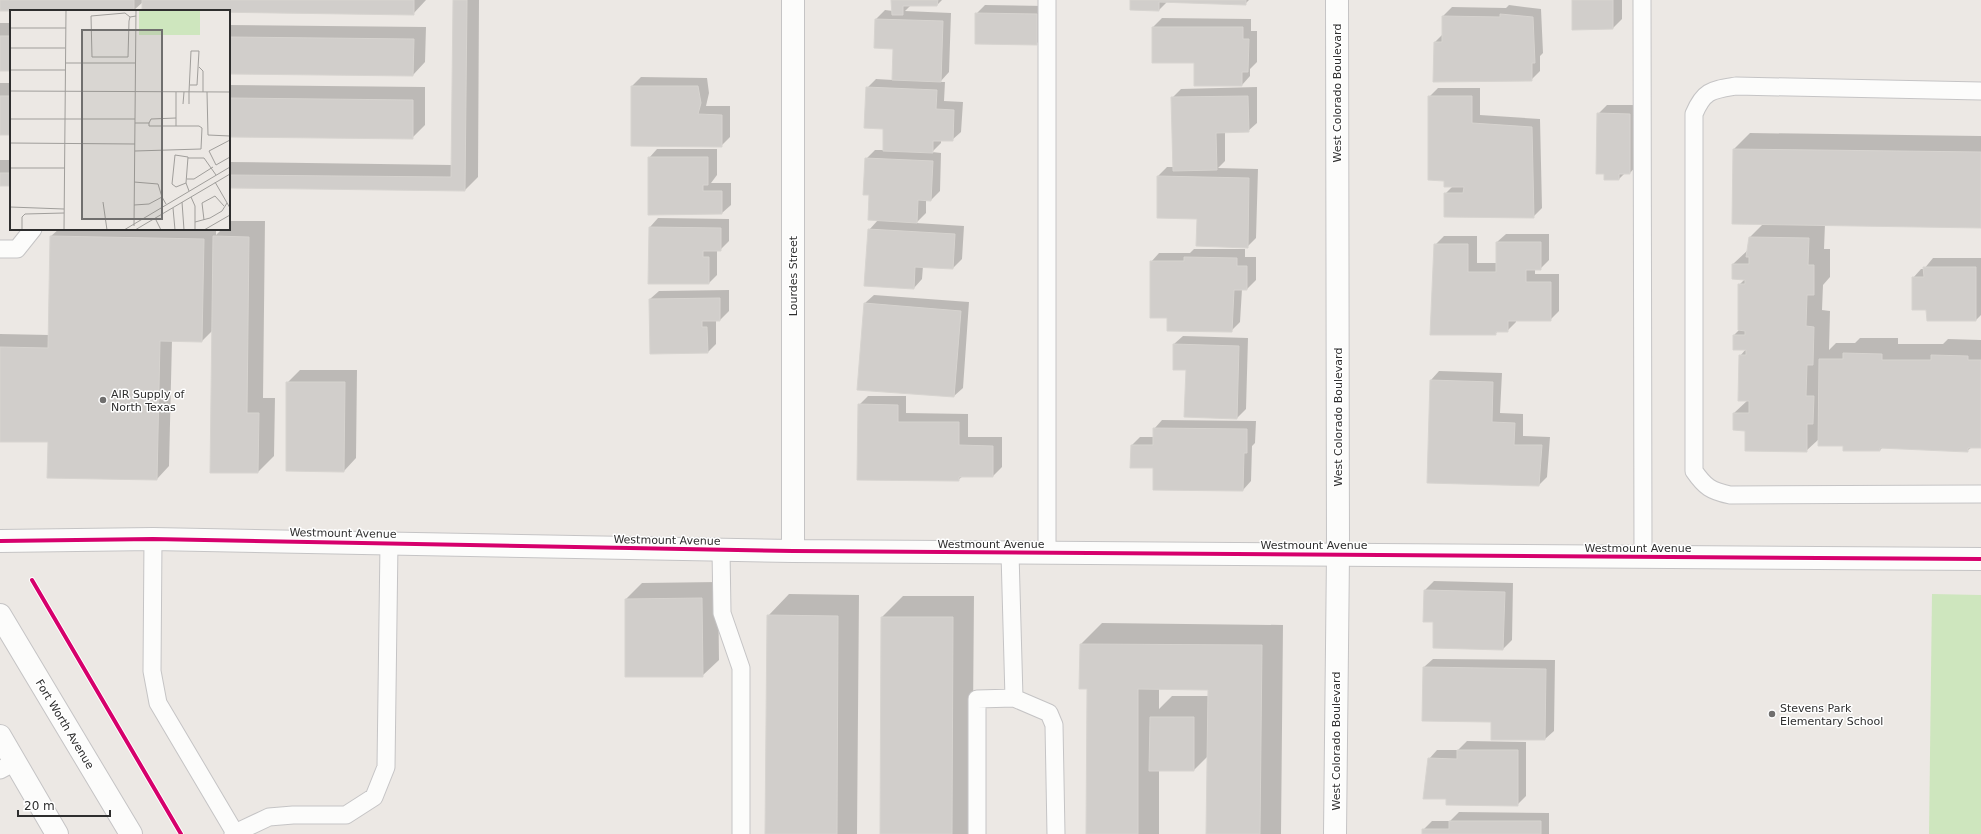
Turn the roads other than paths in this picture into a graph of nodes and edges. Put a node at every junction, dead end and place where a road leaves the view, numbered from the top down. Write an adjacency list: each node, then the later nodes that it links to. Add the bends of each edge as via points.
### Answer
1 (793, 0): 13 (street, Lourdes Street)
2 (1047, 0): 15 (lane)
3 (1337, 0): 16 (street, West Colorado Boulevard)
4 (1642, 0): 17 (lane)
5 (1981, 91): 8 (lane, via 1736,86 1714,90 1700,100 1694,114 1694,471 1703,483 1714,491 1730,495)
6 (32, 230): 7 (lane, via 17,249)
7 (0, 249)
8 (1981, 494)
9 (153, 539): 10 (street, Westmount Avenue); 11 (street, Westmount Avenue); 23 (lane, via 152,671 158,703)
10 (0, 541)
11 (389, 543): 12 (street, Westmount Avenue); 23 (lane, via 386,767 374,797 346,815 269,817)
12 (721, 550): 13 (street, Westmount Avenue); 26 (lane, via 722,613 741,668)
13 (793, 551): 14 (street, Westmount Avenue)
14 (1010, 552): 15 (street, Westmount Avenue); 20 (lane)
15 (1047, 553): 16 (street, Westmount Avenue)
16 (1338, 554): 17 (street, Westmount Avenue); 29 (street, West Colorado Boulevard)
17 (1643, 557): 18 (street, Westmount Avenue)
18 (1981, 559)
19 (0, 615): 25 (street, Fort Worth Avenue)
20 (1014, 698): 27 (lane, via 977,699); 28 (lane, via 1049,713 1054,725)
21 (0, 736): 22 (street)
22 (7, 766): 24 (street)
23 (234, 833)
24 (58, 834)
25 (130, 834)
26 (741, 834)
27 (977, 834)
28 (1056, 834)
29 (1335, 834)

